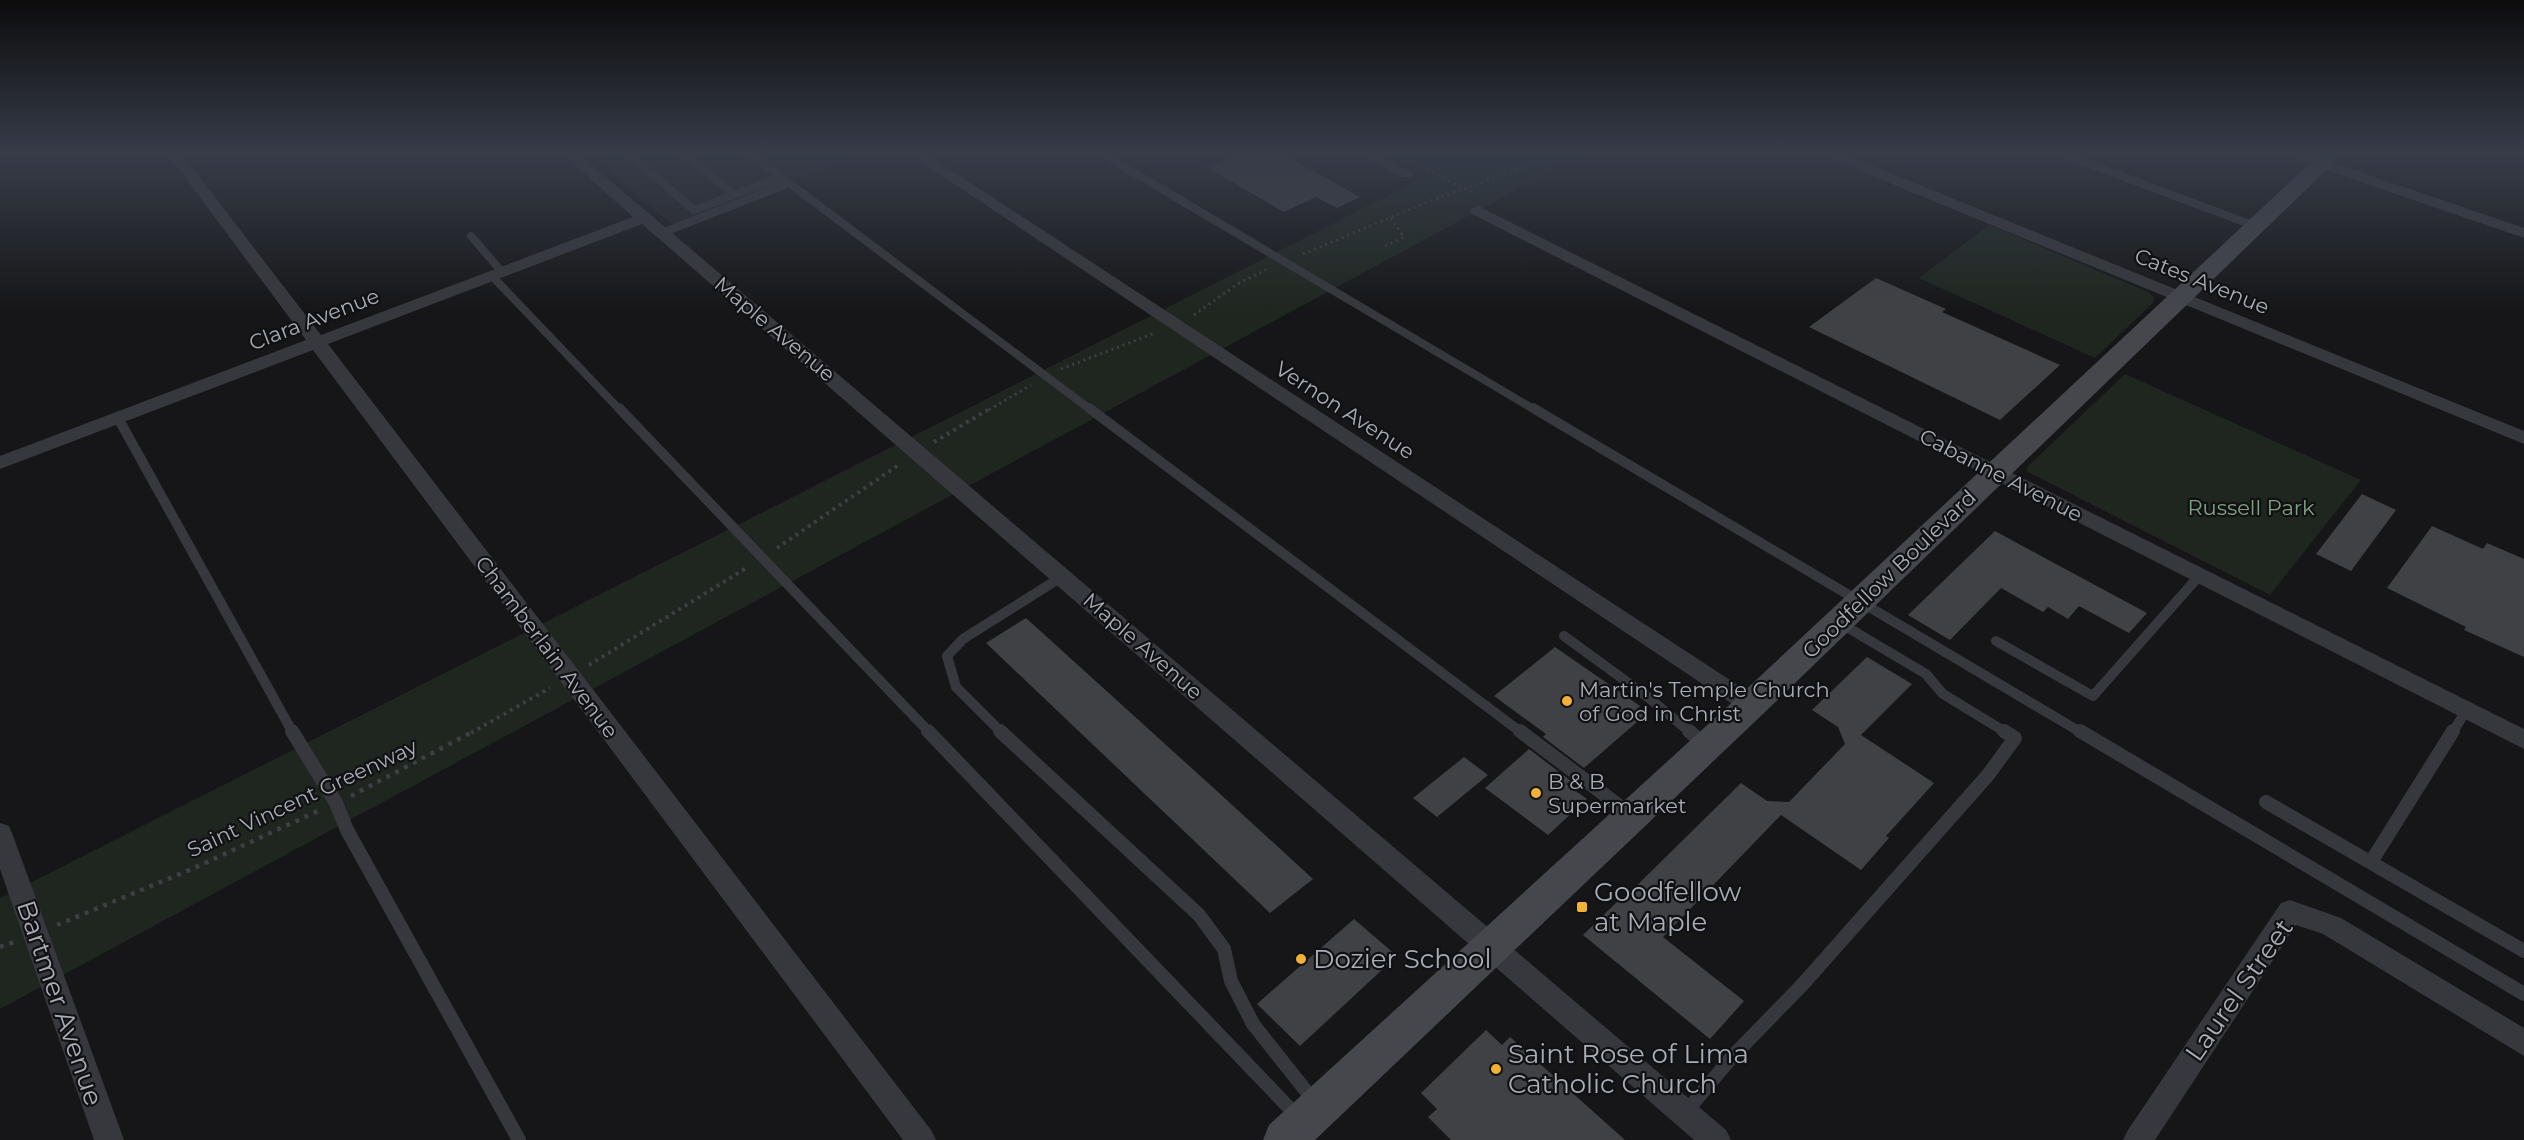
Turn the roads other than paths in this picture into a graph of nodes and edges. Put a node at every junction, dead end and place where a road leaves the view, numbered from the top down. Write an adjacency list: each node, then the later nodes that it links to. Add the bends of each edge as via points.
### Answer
1 (214, 206): 21 (street, Chamberlain Avenue)
2 (630, 206): 14 (street, Maple Avenue)
3 (690, 206): 4 (lane, via 694,210)
4 (704, 206)
5 (724, 206): 16 (lane)
6 (820, 206): 36 (lane)
7 (996, 206): 31 (street, Vernon Avenue)
8 (1188, 206): 28 (lane)
9 (1959, 206): 20 (street, Cates Avenue)
10 (2202, 206): 15 (lane)
11 (2276, 206): 15 (main road, Goodfellow Boulevard)
12 (2454, 206): 17 (street)
13 (1478, 211): 25 (street, Cabanne Avenue)
14 (644, 218): 16 (street, Maple Avenue); 19 (street, Clara Avenue)
15 (2255, 226): 20 (main road, Goodfellow Boulevard)
16 (662, 233): 26 (street, Maple Avenue)
17 (2524, 233)
18 (471, 236): 19 (lane)
19 (497, 274): 21 (street, Clara Avenue); 44 (lane)
20 (2180, 297): 23 (street, Cates Avenue); 25 (main road, Goodfellow Boulevard)
21 (316, 343): 22 (street, Clara Avenue); 47 (street, Chamberlain Avenue)
22 (118, 418): 24 (street, Clara Avenue); 46 (lane, via 336,803 347,830)
23 (2524, 438)
24 (0, 463)
25 (1995, 473): 27 (street, Cabanne Avenue); 28 (main road, Goodfellow Boulevard)
26 (1063, 576): 39 (street, Maple Avenue); 44 (lane, via 963,639 947,656 948,670 956,687 1014,745 1199,915 1224,949 1231,981)
27 (2199, 576): 30 (lane, via 2093,696); 32 (street, Cabanne Avenue)
28 (1850, 611): 31 (main road, Goodfellow Boulevard); 41 (lane); 43 (lane, via 1926,674 1943,694 2015,738 1988,776 1921,853)
29 (1564, 636): 34 (lane)
30 (1996, 641)
31 (1751, 705): 34 (main road, Goodfellow Boulevard)
32 (2466, 711): 33 (street, Cabanne Avenue); 38 (lane)
33 (2524, 740)
34 (1707, 746): 36 (main road, Goodfellow Boulevard)
35 (2266, 802): 38 (lane)
36 (1631, 815): 39 (main road, Goodfellow Boulevard)
37 (0, 833): 45 (street, Bartmer Avenue)
38 (2371, 862): 40 (lane)
39 (1490, 947): 43 (street, Maple Avenue); 44 (main road, Goodfellow Boulevard)
40 (2524, 951)
41 (2524, 994)
42 (2524, 1043): 49 (street, Laurel Street, via 2332,926 2290,911)
43 (1685, 1113): 48 (street, Maple Avenue)
44 (1302, 1123)
45 (108, 1140)
46 (519, 1140)
47 (921, 1140)
48 (1716, 1140)
49 (2138, 1140)

